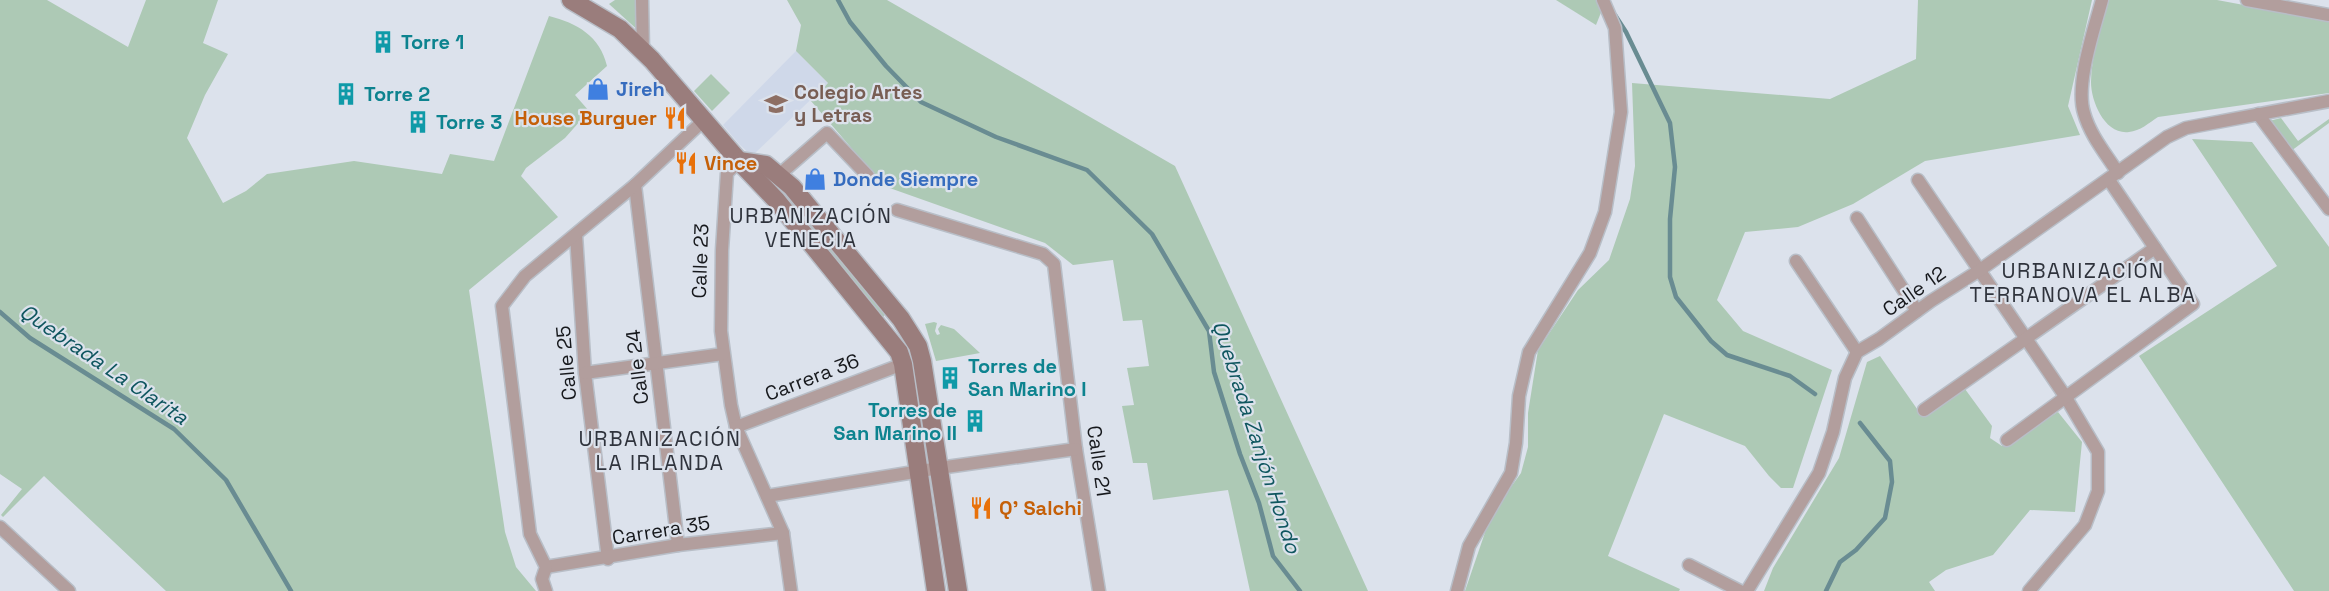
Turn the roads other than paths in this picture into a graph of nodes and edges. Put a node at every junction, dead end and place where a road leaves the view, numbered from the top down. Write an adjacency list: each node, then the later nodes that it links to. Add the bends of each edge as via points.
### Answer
1 (571, 0): 7 (main road, via 620,29)
2 (642, 0): 7 (street)
3 (1602, 0): 53 (street, via 1614,28 1621,112 1605,212 1590,253 1529,352 1519,396 1511,473 1469,546)
4 (2102, 0): 14 (street, via 2081,86 2083,111)
5 (2247, 0): 6 (street)
6 (2329, 15)
7 (643, 51): 10 (main road)
8 (2329, 101): 9 (street, Calle 12)
9 (2258, 114): 14 (street, Calle 12, via 2186,128 2167,137); 17 (street)
10 (704, 120): 11 (main road); 16 (street)
11 (739, 161): 12 (main road, via 766,165); 26 (main road); 29 (street, Calle 23, via 727,173 722,250)
12 (779, 176): 13 (street, via 827,133); 25 (main road)
13 (868, 176)
14 (2113, 177): 21 (street); 23 (street, Calle 12)
15 (1918, 180): 23 (street)
16 (635, 185): 20 (street); 30 (street, Calle 24)
17 (2329, 209)
18 (897, 210): 37 (street, Calle 21, via 1043,254 1054,264)
19 (1857, 218): 24 (street)
20 (576, 235): 32 (street, Calle 25); 46 (street, via 525,276 502,306 530,534)
21 (2156, 248): 27 (street); 33 (street, via 2193,304)
22 (1796, 261): 28 (street)
23 (1980, 270): 24 (street, Calle 12); 27 (street)
24 (1917, 311): 28 (street, Calle 12)
25 (901, 319): 26 (main road); 38 (main road, via 918,346 922,361)
26 (885, 333): 31 (main road)
27 (2027, 339): 33 (street); 34 (street)
28 (1857, 352): 55 (street, via 1845,378 1819,473)
29 (723, 354): 30 (street); 35 (street, Calle 23)
30 (656, 363): 32 (street); 43 (street, Calle 24)
31 (903, 364): 35 (street, Carrera 36); 39 (main road)
32 (585, 373): 44 (street, Calle 25)
33 (2065, 396): 36 (street); 56 (street, via 2098,452 2098,490 2085,525)
34 (1924, 410)
35 (736, 427): 40 (street, Calle 23)
36 (2007, 440)
37 (1076, 449): 38 (street); 52 (street, Calle 21)
38 (939, 468): 39 (street); 51 (main road)
39 (919, 471): 40 (street); 50 (main road)
40 (767, 496): 42 (street, Calle 23)
41 (0, 527): 47 (street)
42 (783, 533): 43 (street, Carrera 35); 49 (street, Calle 23)
43 (678, 545): 44 (street, Carrera 35)
44 (608, 559): 46 (street, Carrera 35)
45 (1689, 565): 54 (street)
46 (546, 567): 48 (street, via 542,579)
47 (69, 591)
48 (546, 591)
49 (791, 591)
50 (936, 591)
51 (958, 591)
52 (1099, 591)
53 (1457, 591)
54 (1740, 591)
55 (1747, 591)
56 (2029, 591)

